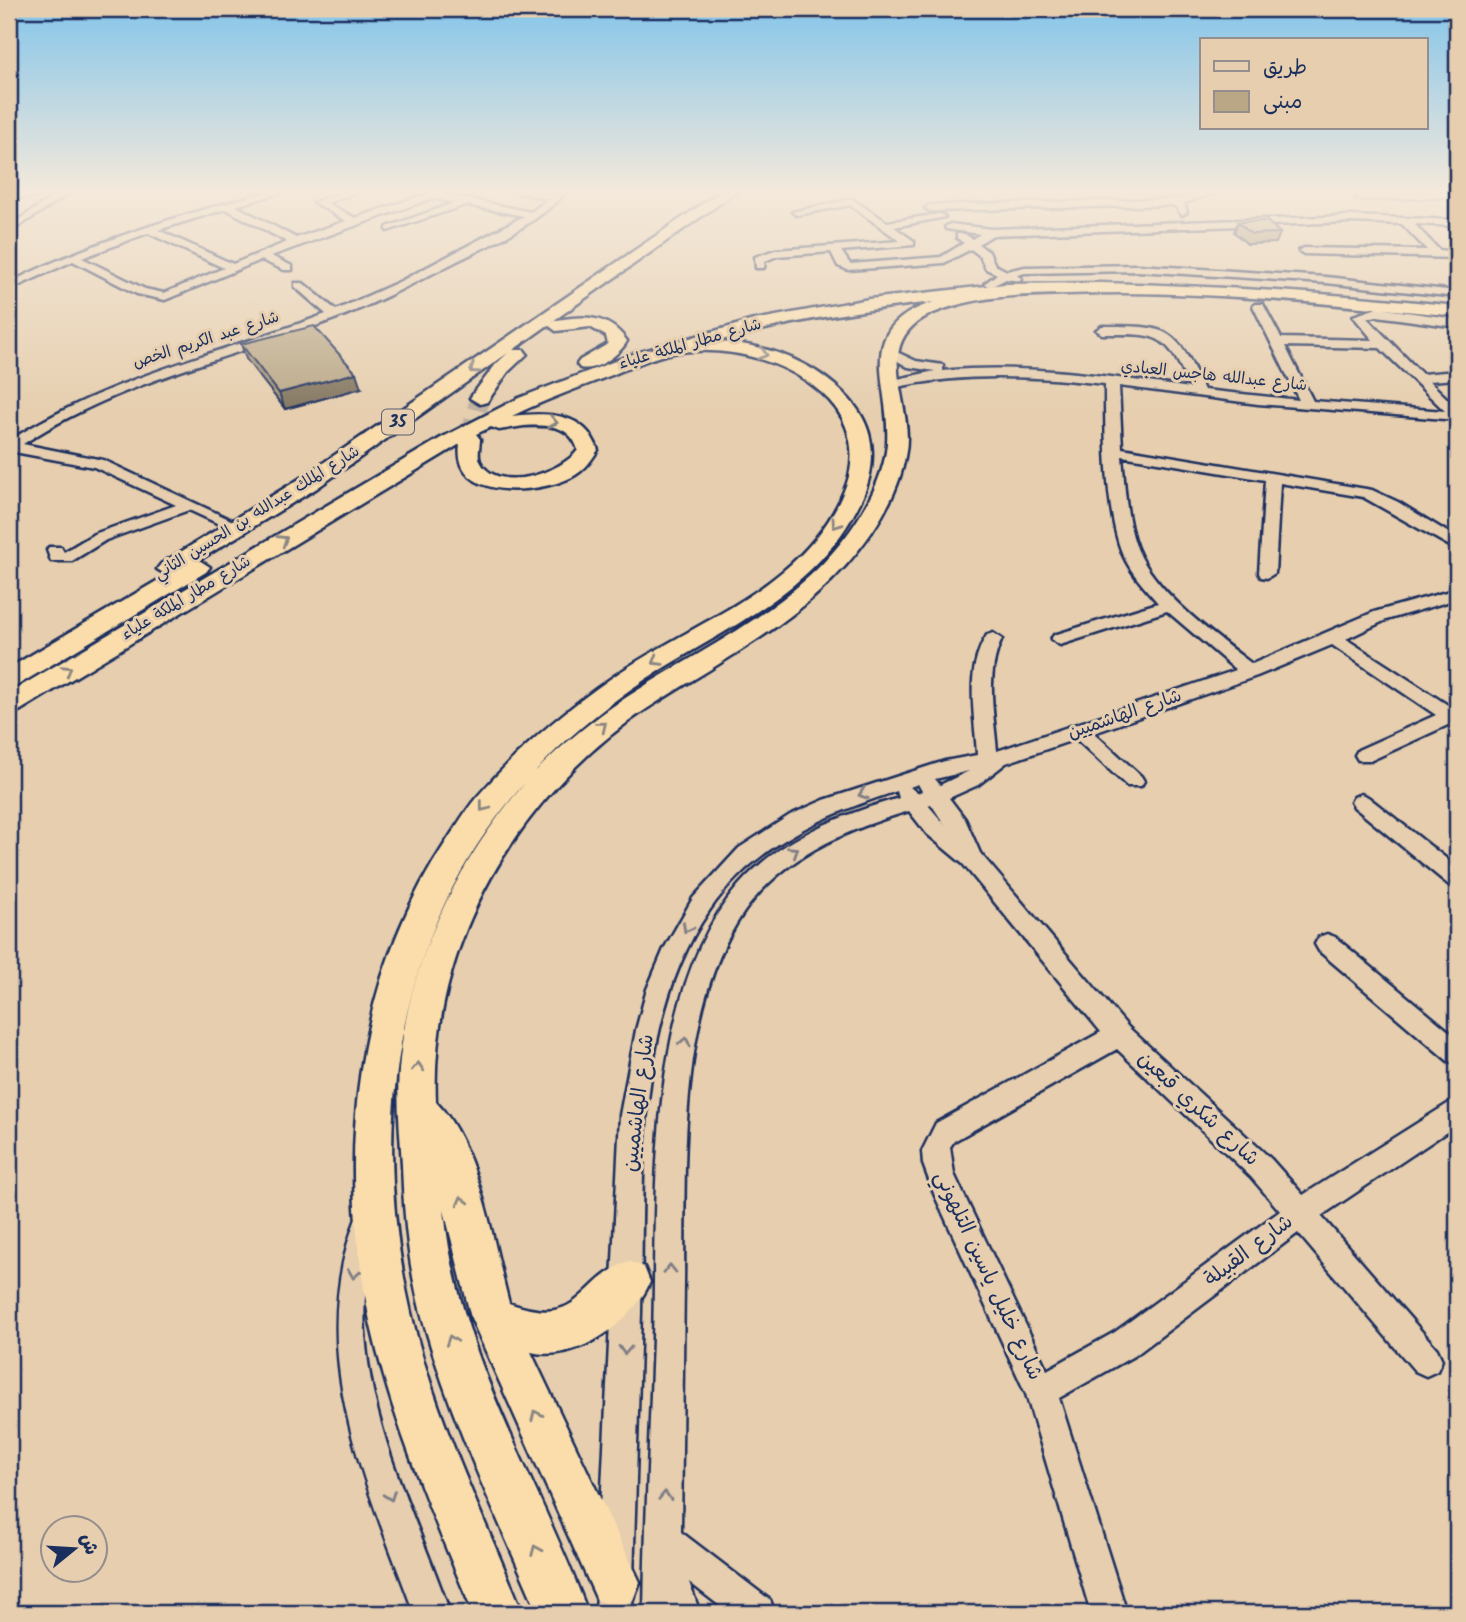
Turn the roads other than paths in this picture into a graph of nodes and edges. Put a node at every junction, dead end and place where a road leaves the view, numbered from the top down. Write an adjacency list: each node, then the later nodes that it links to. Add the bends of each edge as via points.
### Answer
1 (51, 266): 16 (street)
2 (90, 266): 12 (street, via 158,296 176,293)
3 (227, 266): 12 (street)
4 (238, 266): 12 (street)
5 (283, 266): 13 (street)
6 (440, 266): 22 (street, شارع عبد الكريم الخص)
7 (623, 266): 45 (highway, شارع الملك عبدالله بن الحسين الثاني / 35, one-way to 45)
8 (641, 266): 18 (highway)
9 (848, 266): 10 (street)
10 (871, 266)
11 (988, 266): 14 (street)
12 (232, 268)
13 (288, 268)
14 (1000, 282): 17 (street, شارع مطار الملكة علياء, via 1039,269 1177,270); 19 (highway, شارع مطار الملكة علياء, via 1225,283); 21 (highway, شارع مطار الملكة علياء, via 1210,288); 26 (highway, شارع مطار الملكة علياء, via 818,304); 29 (highway, via 922,313 897,330)
15 (299, 285): 22 (street)
16 (9, 286)
17 (1457, 294)
18 (597, 297): 24 (highway); 26 (highway, via 608,322 625,334)
19 (1457, 305)
20 (1259, 306): 27 (street)
21 (1457, 311)
22 (334, 315): 41 (street, شارع عبد الكريم الخص, via 122,384 58,414)
23 (1457, 323): 28 (street, via 1361,314 1360,319)
24 (556, 326): 30 (highway, via 591,321 617,337 618,344); 37 (highway, via 508,363)
25 (1102, 330): 36 (street, via 1147,330 1166,335)
26 (657, 340): 30 (highway, شارع مطار الملكة علياء); 60 (highway, one-way to 60, via 753,351 794,366 827,386 849,409 858,428 862,453 859,479 831,532 797,569 770,592 626,680)
27 (1276, 342): 28 (street); 38 (street)
28 (1383, 344): 33 (street)
29 (888, 352): 31 (street, شارع عبدالله هاجس العبادي, via 913,364); 35 (highway)
30 (588, 370): 40 (highway, شارع مطار الملكة علياء / 35); 54 (highway, شارع مطار الملكة علياء / 35, via 415,444)
31 (968, 373): 34 (street, شارع عبدالله هاجس العبادي); 35 (street, شارع عبدالله هاجس العبادي)
32 (1457, 375): 33 (street)
33 (1420, 378): 39 (street)
34 (1112, 382): 36 (street, شارع عبدالله هاجس العبادي); 42 (street)
35 (892, 384): 60 (highway, one-way to 35, via 779,612 837,562 864,527 890,477 898,438)
36 (1199, 393): 38 (street, شارع عبدالله هاجس العبادي)
37 (480, 398)
38 (1308, 404): 39 (street, شارع عبدالله هاجس العبادي)
39 (1457, 415)
40 (466, 436): 40 (highway, 35, one-way to 40, via 503,423 544,420 578,430 588,450 569,472 545,481 514,484 492,480 475,470); 57 (highway, شارع مطار الملكة علياء / 35, one-way to 40)
41 (9, 446): 44 (street, via 98,463)
42 (1116, 451): 43 (street); 50 (street, via 1127,545 1141,570)
43 (1273, 478): 46 (street, via 1367,494); 48 (street)
44 (190, 505): 45 (street); 47 (street, via 100,537 66,558 57,558)
45 (238, 527): 54 (highway, شارع الملك عبدالله بن الحسين الثاني / 35, via 134,592)
46 (1457, 545)
47 (55, 551)
48 (1267, 573)
49 (1457, 594): 51 (street, via 1380,616)
50 (1172, 604): 53 (street); 55 (street)
51 (1334, 638): 55 (street, شارع الهاشميين); 58 (street)
52 (993, 639): 62 (street, via 982,677)
53 (1060, 639)
54 (61, 648): 56 (highway, شارع مطار الملكة علياء / 35)
55 (1250, 672): 59 (street, شارع الهاشميين)
56 (9, 679)
57 (9, 705)
58 (1454, 718): 61 (street)
59 (1080, 731): 62 (street, شارع الهاشميين); 63 (street)
60 (563, 742): 70 (highway, one-way to 60, via 422,1032 444,940 493,843); 72 (highway, one-way to 72, via 510,775 463,835 406,948 377,1061)
61 (1365, 754)
62 (991, 762): 64 (street, شارع الهاشميين)
63 (1134, 781)
64 (917, 788): 68 (street, شارع شكري قبعين, via 935,828 971,858); 74 (street, شارع الهاشميين, one-way to 74, via 831,805 770,837 728,871 689,923 659,989 638,1077 629,1175); 78 (street, شارع الهاشميين, one-way to 64, via 673,1110 705,960 718,931 746,891 786,856)
65 (1361, 802): 66 (street)
66 (1457, 879)
67 (1327, 944): 69 (street)
68 (1119, 1035): 73 (street, شارع شكري قبعين, via 1218,1125); 77 (street, شارع خليل ياسين التلهوني, via 960,1122 945,1132 935,1147 945,1186)
69 (1457, 1054)
70 (417, 1109): 75 (highway, one-way to 70, via 448,1150); 82 (highway, one-way to 70, via 471,1397 442,1310 427,1248)
71 (1457, 1110): 73 (street, شارع القبيلة)
72 (374, 1210): 80 (street, one-way to 80, via 359,1247 350,1347 368,1436); 81 (highway, via 382,1273 407,1380)
73 (1301, 1213): 76 (street, شارع شكري قبعين); 77 (street, شارع القبيلة, via 1126,1343)
74 (629, 1282): 75 (highway, via 590,1319 565,1331 536,1333); 79 (street, شارع الهاشميين, one-way to 79)
75 (492, 1318): 79 (highway, one-way to 75)
76 (1426, 1360)
77 (1041, 1391): 86 (street, شارع خليل ياسين التلهوني)
78 (664, 1549): 83 (street, شارع الهاشميين); 84 (street); 85 (street)
79 (619, 1603)
80 (432, 1613)
81 (498, 1613)
82 (563, 1613)
83 (662, 1613)
84 (682, 1613)
85 (757, 1613)
86 (1109, 1613)

